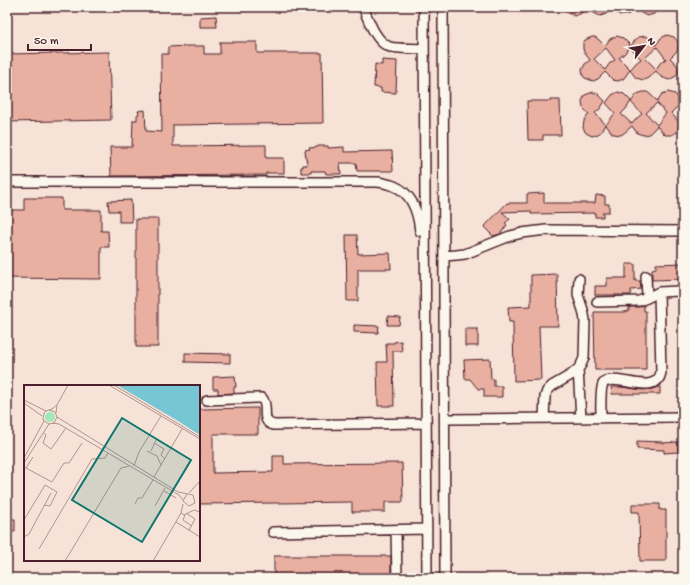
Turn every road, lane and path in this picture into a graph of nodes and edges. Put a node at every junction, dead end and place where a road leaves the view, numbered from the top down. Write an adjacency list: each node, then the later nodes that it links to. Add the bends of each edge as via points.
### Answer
1 (363, 7): 4 (street, via 378,38 384,44 390,47)
2 (424, 7): 4 (street)
3 (443, 7): 7 (street)
4 (424, 49): 8 (street)
5 (7, 182): 8 (street, via 378,182 393,185 404,191 412,200 420,227)
6 (683, 231): 7 (street, via 533,231 510,236 466,254)
7 (444, 256): 21 (street)
8 (425, 274): 22 (street)
9 (646, 276): 13 (street)
10 (579, 279): 15 (street, via 578,295 585,320 585,354)
11 (679, 291): 12 (street)
12 (659, 292): 13 (street); 20 (street, via 660,378 650,384 612,380 603,383)
13 (647, 298): 14 (street)
14 (597, 302)
15 (578, 369): 18 (street, via 547,391); 19 (street)
16 (207, 400): 22 (street, via 262,398 265,402 266,420 274,425)
17 (683, 417): 20 (street)
18 (544, 418): 19 (street); 21 (street)
19 (581, 418): 20 (street)
20 (601, 418)
21 (445, 419): 28 (street)
22 (426, 423): 23 (street)
23 (427, 529): 24 (street); 27 (street)
24 (396, 530): 25 (street); 26 (street)
25 (273, 532)
26 (397, 578)
27 (427, 578)
28 (445, 578)

